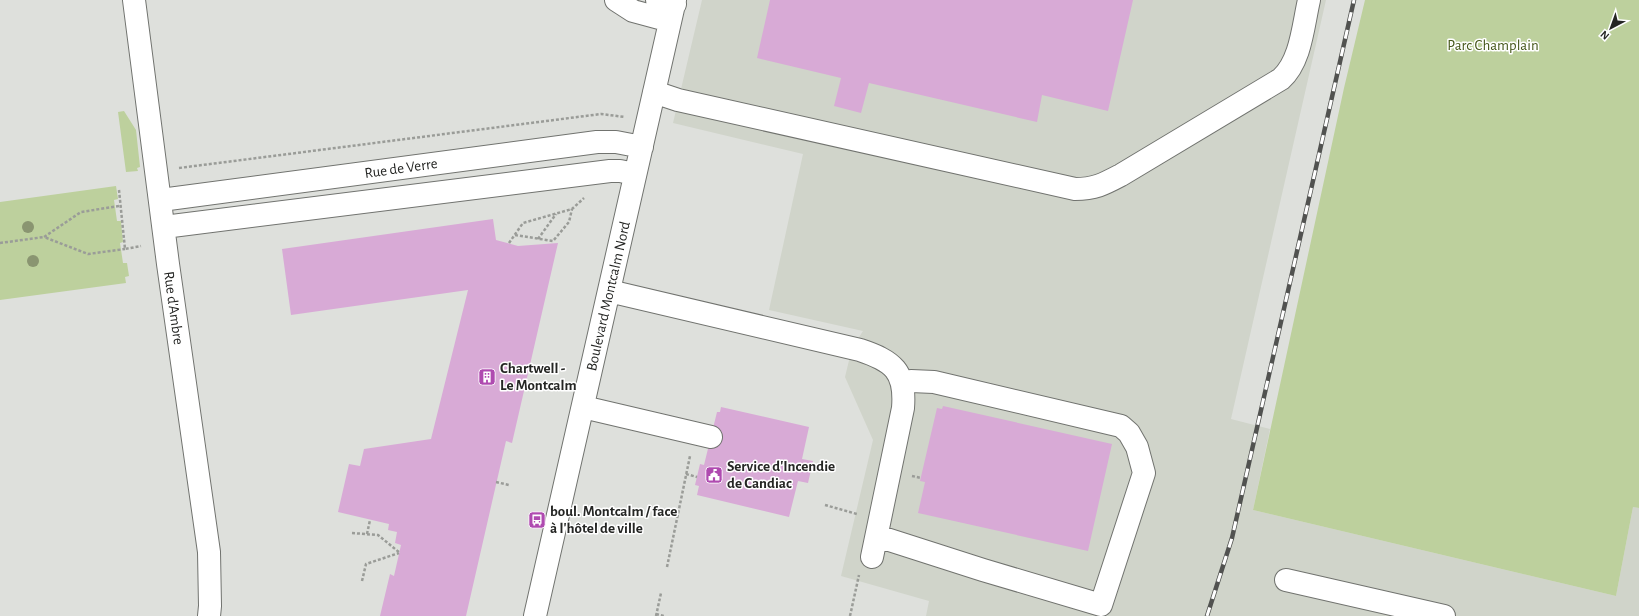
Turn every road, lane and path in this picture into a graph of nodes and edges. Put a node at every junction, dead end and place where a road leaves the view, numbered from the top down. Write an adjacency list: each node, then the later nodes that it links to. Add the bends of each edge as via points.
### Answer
1 (134, 0): 12 (street, Rue d'Ambre)
2 (616, 0): 4 (street, via 633,11)
3 (1309, 0): 5 (street, via 1295,60 1281,79 1121,175 1101,186 1089,189 1076,189 678,100)
4 (669, 6): 5 (street, Boulevard Montcalm Nord)
5 (654, 92): 7 (street, Boulevard Montcalm Nord)
6 (626, 117): 8 (path, Rue de Verre, via 601,114)
7 (642, 147): 9 (street, Boulevard Montcalm Nord); 12 (street, Rue de Verre, via 616,142 597,142)
8 (176, 168)
9 (635, 174): 16 (street, Rue de Verre, via 610,171); 24 (street, Boulevard Montcalm Nord)
10 (119, 190): 13 (path)
11 (586, 195): 14 (path)
12 (161, 200): 16 (street, Rue d'Ambre)
13 (119, 206): 18 (path, via 81,212); 23 (path)
14 (572, 209): 15 (path); 19 (path, via 569,222 553,241)
15 (557, 213): 17 (path, via 523,223); 19 (path)
16 (164, 228): 44 (street, Rue d'Ambre, via 209,552)
17 (515, 235): 19 (path); 21 (path)
18 (44, 237): 20 (path); 23 (path, via 88,254)
19 (538, 239)
20 (0, 243)
21 (509, 244)
22 (142, 246): 23 (path)
23 (125, 249)
24 (609, 291): 25 (street, via 860,350 885,360 898,373); 26 (street, Boulevard Montcalm Nord)
25 (902, 383): 35 (street, via 903,408); 35 (street, via 934,382 1121,426 1129,433 1137,447 1144,473 1101,606 911,546)
26 (583, 407): 27 (street); 45 (street, Boulevard Montcalm Nord)
27 (711, 437)
28 (691, 454): 29 (path)
29 (686, 474): 30 (path); 39 (path)
30 (697, 476)
31 (496, 482): 32 (path)
32 (509, 485)
33 (824, 505): 35 (path)
34 (370, 520): 37 (path)
35 (878, 528): 38 (street)
36 (352, 534): 37 (path)
37 (367, 534): 41 (path, via 378,535 400,553 366,564)
38 (872, 557): 47 (path, via 862,564)
39 (667, 567)
40 (1286, 580): 48 (street)
41 (362, 581)
42 (661, 593): 43 (path)
43 (656, 615): 46 (path)
44 (209, 616)
45 (535, 616)
46 (664, 616)
47 (850, 616)
48 (1444, 616)

